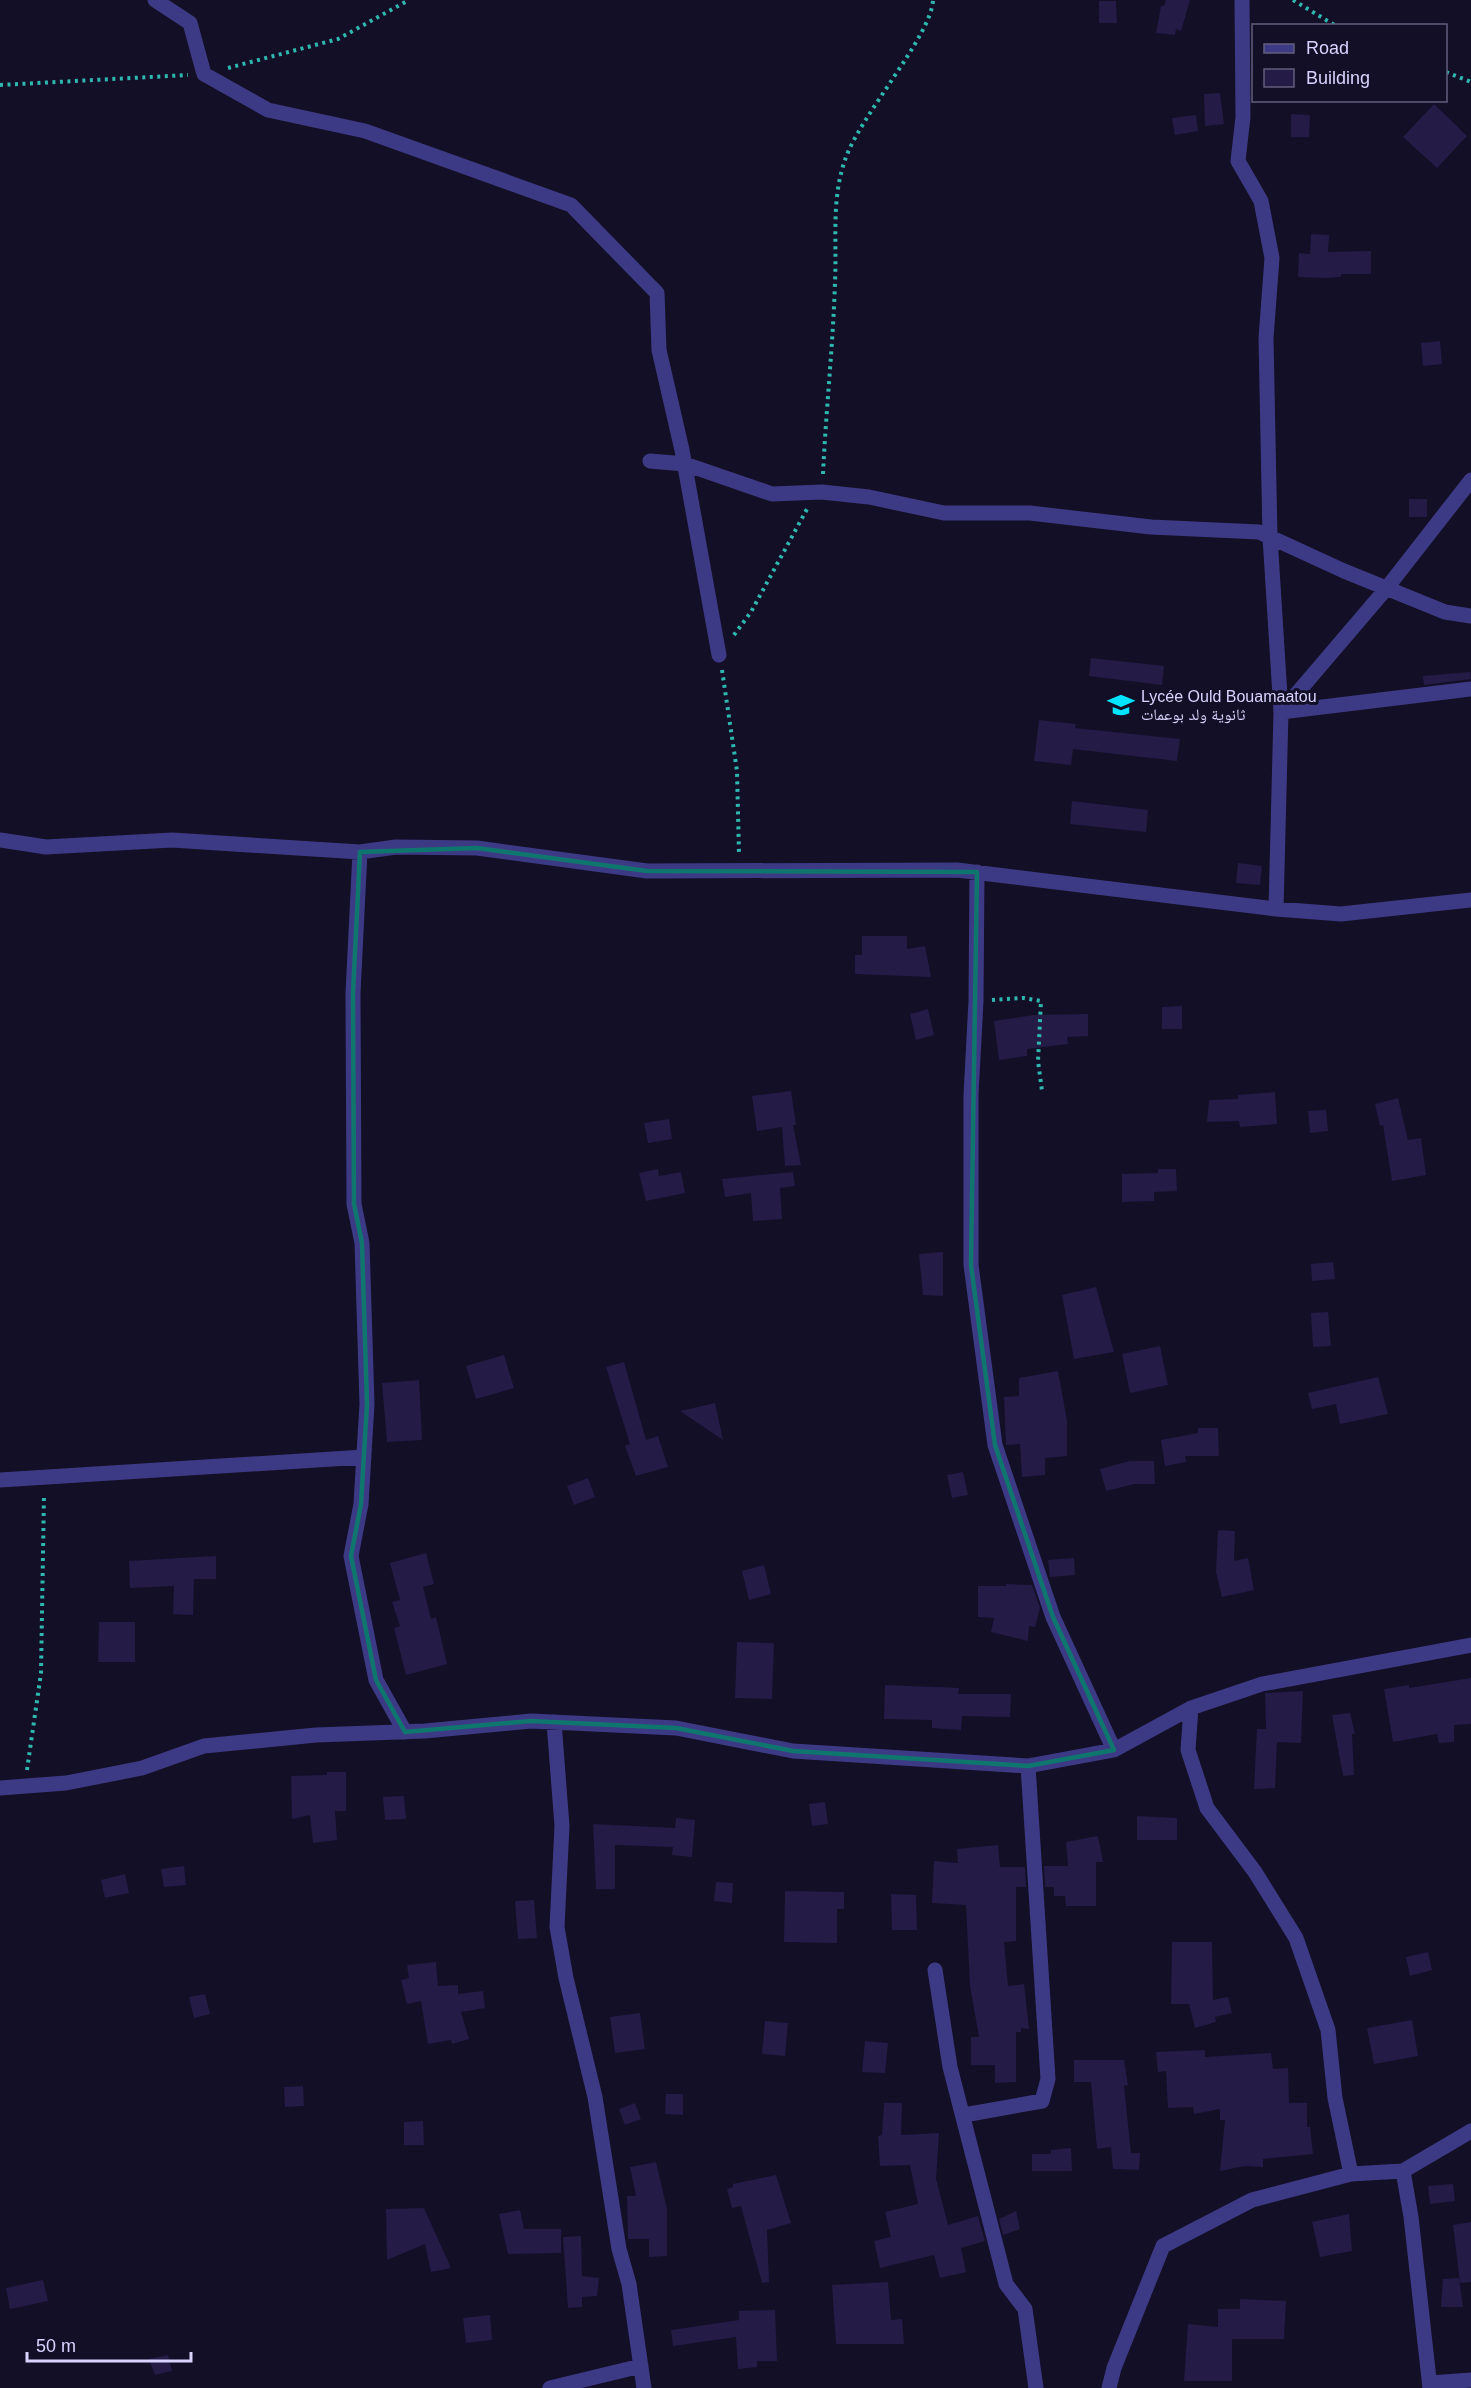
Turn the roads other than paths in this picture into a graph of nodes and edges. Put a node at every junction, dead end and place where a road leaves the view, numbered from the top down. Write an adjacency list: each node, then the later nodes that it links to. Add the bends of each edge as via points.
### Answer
1 (155, 0): 4 (street, via 190,23 204,74 268,110 365,131 571,205 657,292 659,350)
2 (1242, 0): 6 (street, via 1243,117 1238,160 1261,201 1272,258 1266,338)
3 (650, 461): 4 (street)
4 (685, 464): 6 (street, via 772,494 822,492 869,497 944,513 1030,513 1151,527 1259,532); 9 (street)
5 (1471, 480): 7 (street)
6 (1270, 537): 7 (street); 11 (street)
7 (1386, 589): 8 (street, via 1444,612); 11 (street)
8 (1471, 616)
9 (719, 655)
10 (1471, 689): 11 (street)
11 (1281, 712): 16 (street)
12 (0, 840): 13 (street, via 46,847 172,840)
13 (360, 852): 14 (street, via 396,847 477,848 647,871); 17 (street, via 353,1082 354,1204 362,1243 367,1404)
14 (977, 872): 16 (street); 23 (street, via 971,1265 995,1445 1053,1617)
15 (1471, 900): 16 (street, via 1341,914)
16 (1276, 909)
17 (364, 1457): 18 (street); 22 (street, via 361,1504 351,1556 376,1680)
18 (0, 1480)
19 (1471, 1645): 20 (street, via 1263,1684)
20 (1191, 1708): 23 (street); 30 (street, via 1188,1750 1207,1808 1255,1872 1296,1938 1328,2030 1335,2098)
21 (554, 1722): 22 (street); 24 (street, via 675,1728 793,1751); 31 (street, via 562,1826 557,1927 595,2097)
22 (405, 1732): 25 (street, via 316,1735 204,1746 142,1768 66,1783)
23 (1114, 1750): 24 (street)
24 (1028, 1766): 27 (street, via 1048,2079 1042,2101)
25 (0, 1788)
26 (935, 1970): 27 (street, via 950,2067)
27 (964, 2115): 36 (street, via 1006,2284 1025,2308)
28 (1471, 2131): 29 (street)
29 (1403, 2171): 30 (street); 33 (street)
30 (1351, 2174): 37 (street, via 1252,2200 1163,2246)
31 (641, 2366): 34 (street); 35 (street)
32 (1471, 2380): 33 (street)
33 (1430, 2386)
34 (550, 2388)
35 (644, 2388)
36 (1036, 2388)
37 (1108, 2388)

